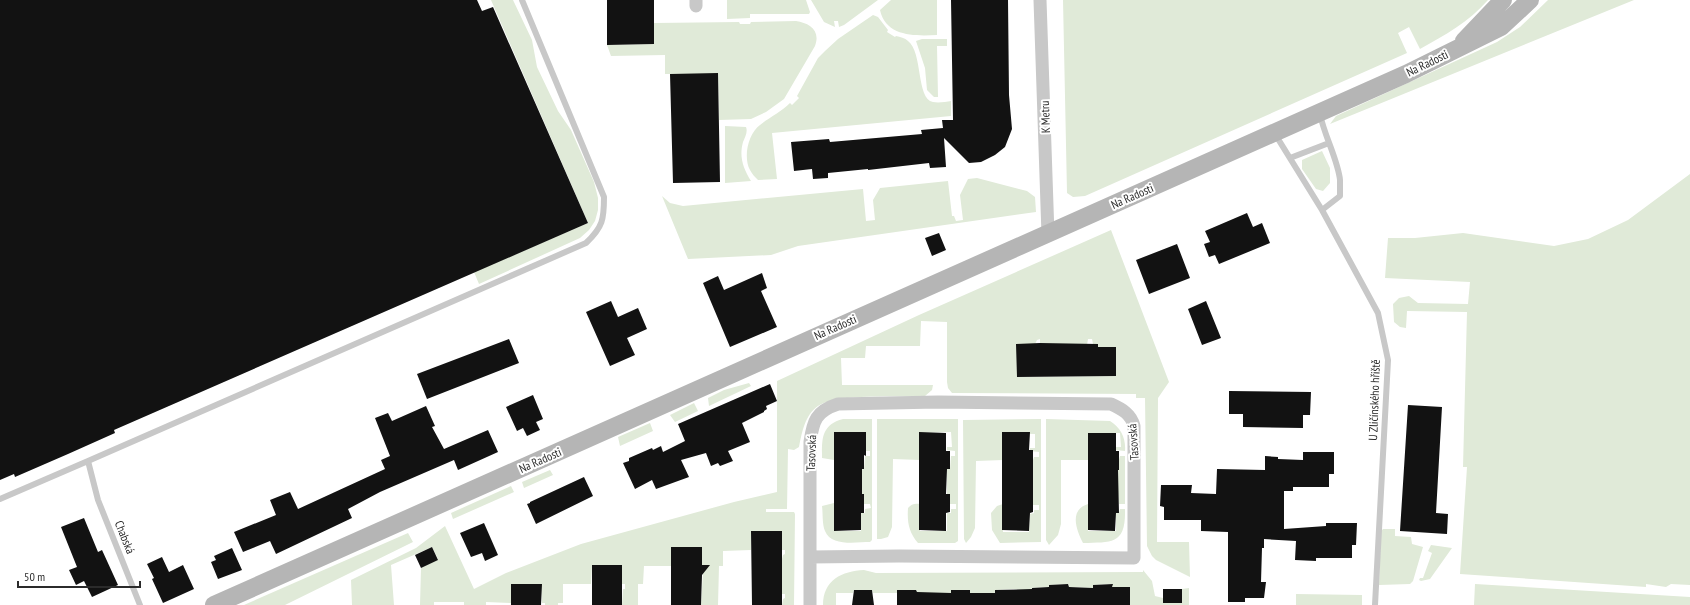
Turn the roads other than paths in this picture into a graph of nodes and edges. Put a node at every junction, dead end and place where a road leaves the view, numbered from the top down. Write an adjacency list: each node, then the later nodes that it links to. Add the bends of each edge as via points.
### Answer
1 (522, 0): 12 (lane, via 604,197 604,216 596,233 586,243)
2 (1040, 0): 11 (street, K Metru)
3 (1503, 0): 5 (main road, Na Radosti)
4 (1530, 0): 5 (main road, Na Radosti, via 1501,27)
5 (1456, 49): 6 (main road, Na Radosti)
6 (1319, 112): 7 (main road, Na Radosti); 8 (lane)
7 (1274, 132): 9 (lane, U Zličínského hřiště); 11 (main road, Na Radosti)
8 (1329, 143): 9 (lane); 10 (lane, via 1340,179 1340,196)
9 (1290, 158): 10 (lane, U Zličínského hřiště)
10 (1322, 210): 18 (lane, U Zličínského hřiště, via 1378,313 1388,360)
11 (1048, 235): 16 (main road, Na Radosti)
12 (88, 461): 13 (lane); 15 (lane, Chabská, via 98,500)
13 (0, 499)
14 (810, 558): 14 (street, Tasovská, via 1134,558 1133,420 1121,408 1111,404 838,404 818,416 814,422 810,442); 17 (street, Tasovská)
15 (140, 605)
16 (215, 605)
17 (810, 605)
18 (1374, 605)

